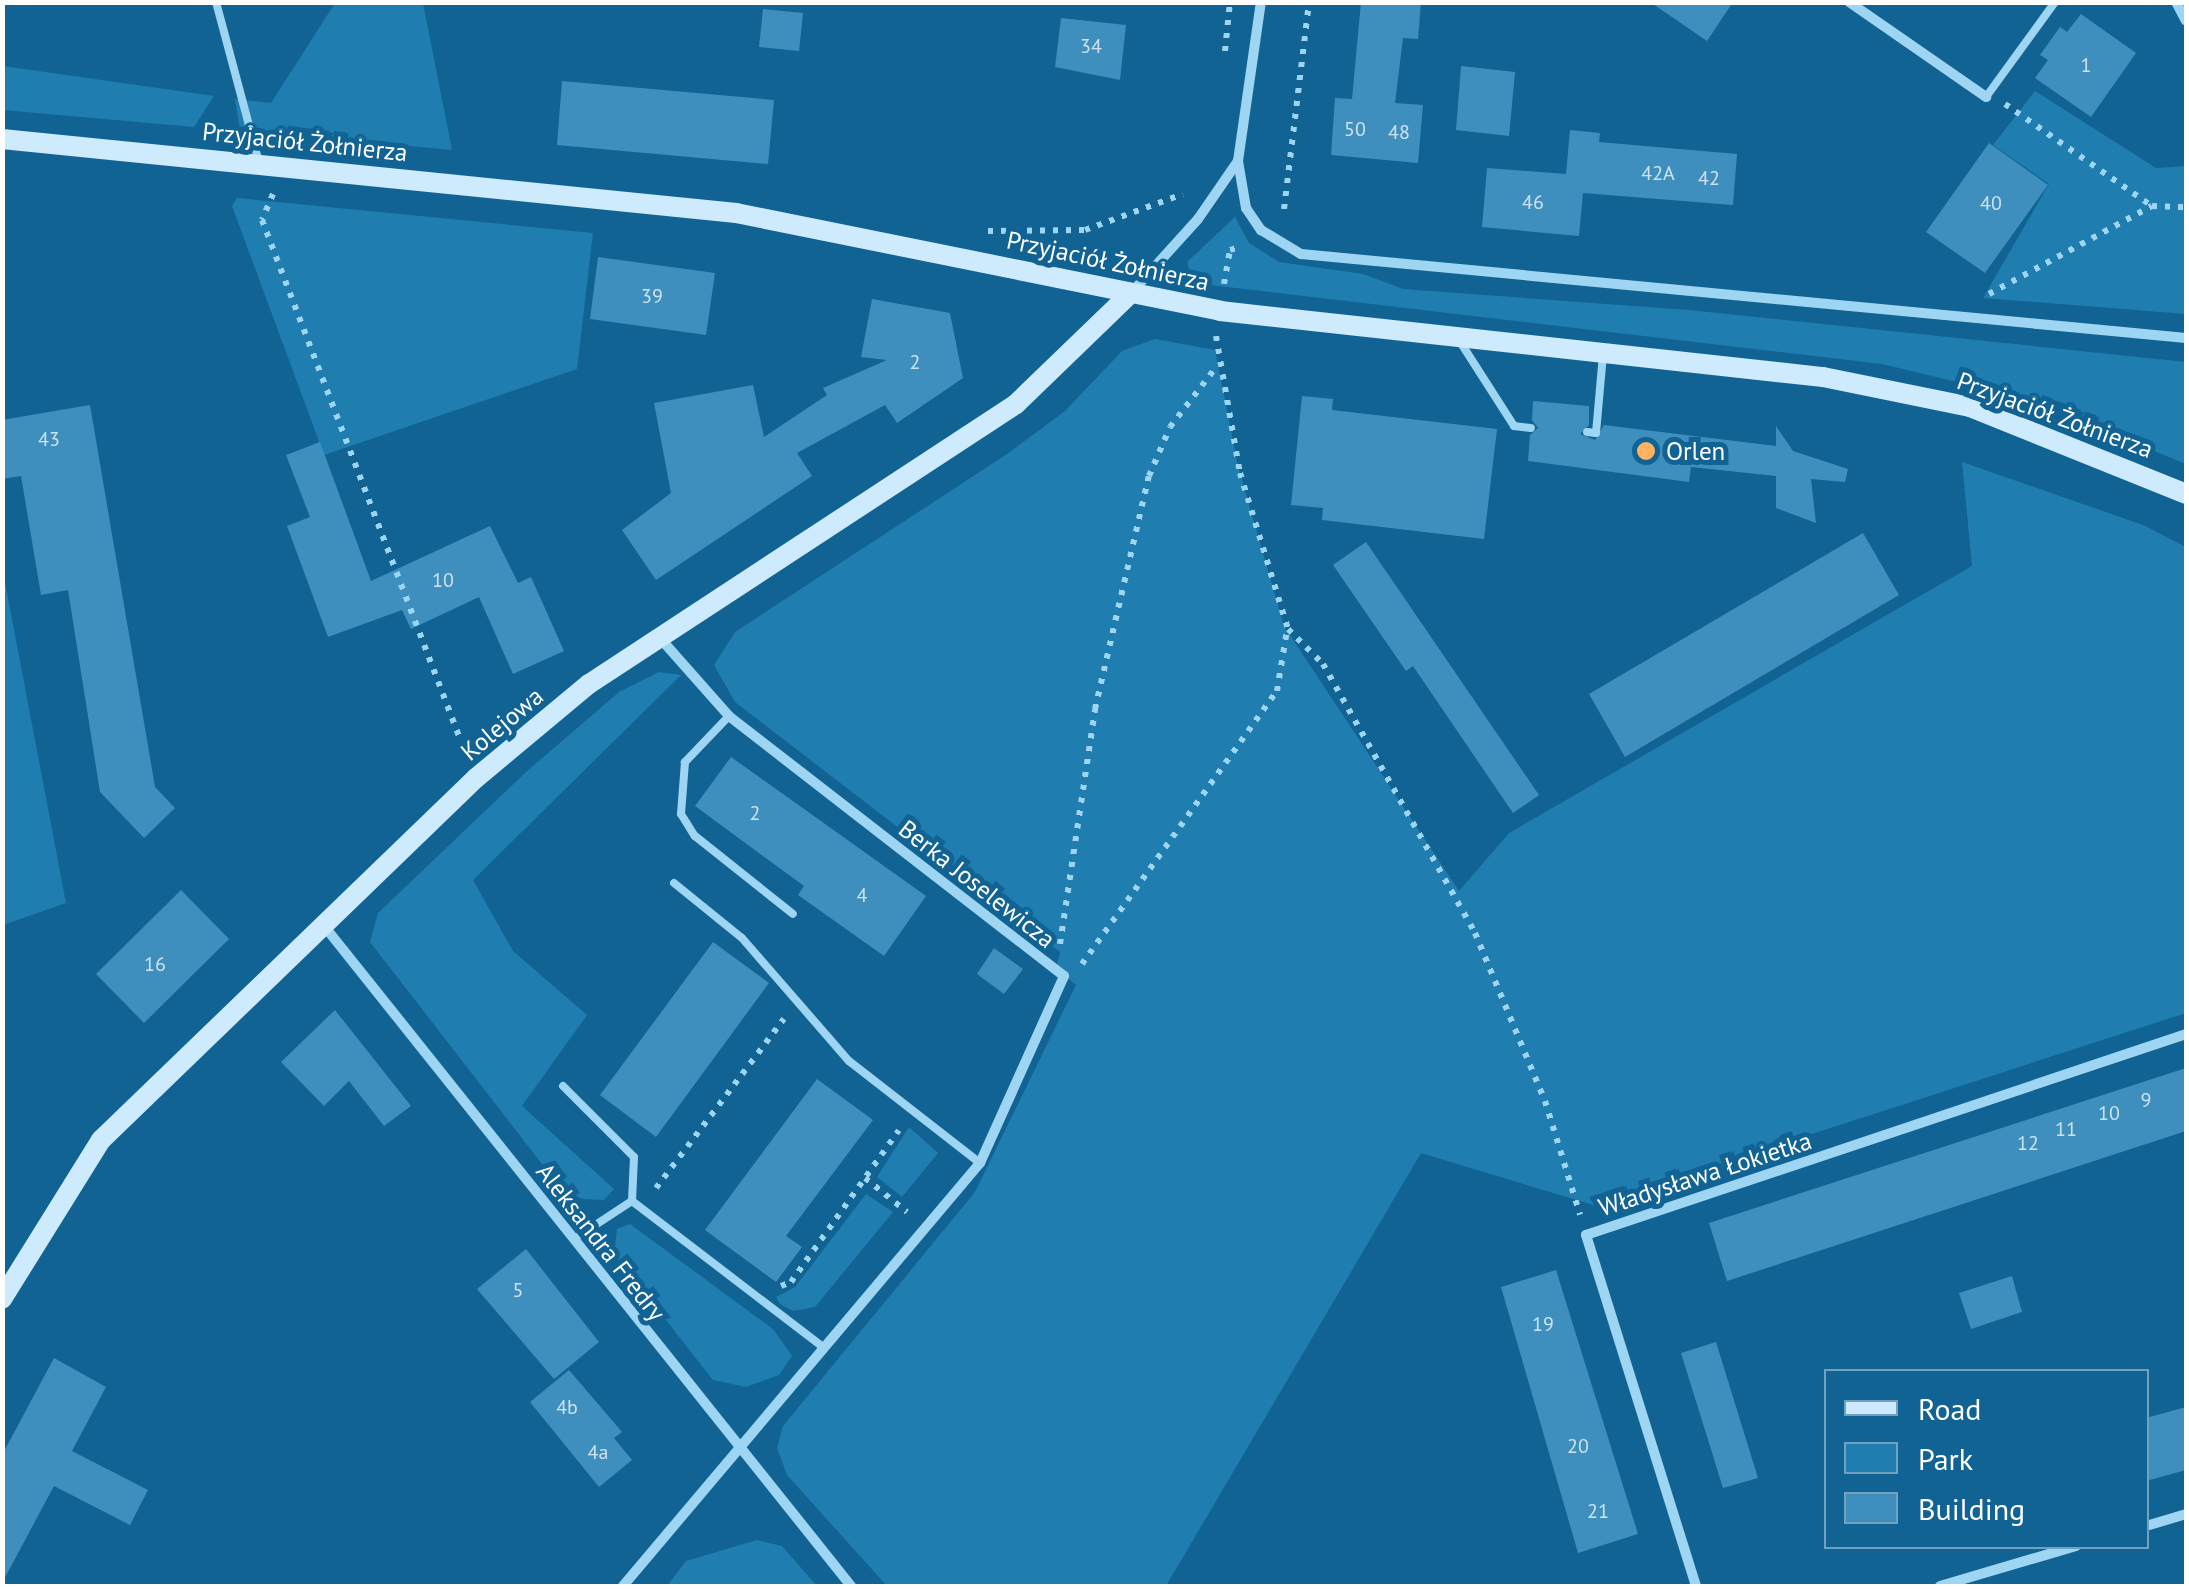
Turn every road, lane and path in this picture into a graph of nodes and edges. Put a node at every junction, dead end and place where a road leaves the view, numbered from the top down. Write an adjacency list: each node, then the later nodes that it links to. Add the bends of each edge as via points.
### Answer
1 (216, 2): 13 (lane)
2 (1230, 2): 9 (path)
3 (1260, 2): 12 (street)
4 (1308, 2): 18 (path)
5 (2054, 2): 10 (lane)
6 (2176, 2): 8 (street)
7 (1855, 4): 10 (street)
8 (2186, 22)
9 (1223, 70)
10 (1986, 97): 16 (path, via 2016,108)
11 (2, 140): 13 (main road, Przyjaciół Żołnierza)
12 (1238, 161): 24 (street, via 1198,219); 26 (street, via 1239,186 1254,219 1301,254)
13 (259, 162): 14 (main road, Przyjaciół Żołnierza)
14 (285, 166): 24 (main road, Przyjaciół Żołnierza, via 736,213); 37 (path, via 262,220)
15 (1188, 190): 19 (path, via 1118,223 1086,230)
16 (2152, 206): 17 (path); 25 (path)
17 (2186, 207)
18 (1284, 209)
19 (983, 230)
20 (1222, 242): 22 (path)
21 (1249, 243): 22 (path)
22 (1230, 250): 23 (path)
23 (1224, 282)
24 (1132, 293): 27 (main road, Przyjaciół Żołnierza, via 1326,327); 35 (main road, Kolejowa, via 1016,404)
25 (1988, 294)
26 (2186, 338)
27 (1459, 340): 29 (main road, Przyjaciół Żołnierza); 31 (lane, via 1514,426)
28 (1215, 342): 30 (path)
29 (1603, 354): 32 (lane, via 1596,433); 33 (main road, Przyjaciół Żołnierza, via 1823,378 1970,407)
30 (1218, 365): 34 (path, via 1254,526); 41 (path, via 1170,427 1150,476 1095,709)
31 (1531, 428)
32 (1587, 432)
33 (2186, 494)
34 (1288, 629): 41 (path, via 1277,691 1083,963); 51 (path, via 1323,664 1475,933 1546,1102)
35 (660, 638): 36 (street, Berka Joselewicza); 37 (main road, Kolejowa, via 589,684)
36 (729, 716): 39 (lane, via 684,762 681,814 695,836); 41 (street, Berka Joselewicza)
37 (476, 778): 40 (main road, Kolejowa)
38 (674, 883): 42 (lane, via 742,938)
39 (792, 914)
40 (321, 921): 52 (street, Aleksandra Fredry); 54 (main road, Kolejowa, via 100,1140 58,1198)
41 (1059, 973): 46 (street, Berka Joselewicza)
42 (799, 1004): 45 (lane, via 849,1060); 49 (path, via 772,1030)
43 (2186, 1034): 51 (street, Władysława Łokietka)
44 (563, 1086): 48 (lane, via 634,1156)
45 (913, 1111): 46 (lane); 47 (path)
46 (980, 1163): 50 (street, Berka Joselewicza)
47 (865, 1178): 50 (path); 53 (path, via 791,1282)
48 (632, 1201): 49 (lane); 52 (lane)
49 (641, 1209): 53 (lane)
50 (926, 1227): 55 (street, Berka Joselewicza)
51 (1586, 1235): 62 (street, Władysława Łokietka)
52 (574, 1239): 56 (street, Aleksandra Fredry)
53 (757, 1296): 55 (lane)
54 (2, 1299)
55 (824, 1347): 56 (street, Berka Joselewicza)
56 (739, 1447): 60 (street, Berka Joselewicza); 61 (street, Aleksandra Fredry)
57 (2186, 1514): 58 (street)
58 (2149, 1525)
59 (2066, 1549): 63 (street)
60 (623, 1586)
61 (851, 1586)
62 (1696, 1586)
63 (1940, 1586)

